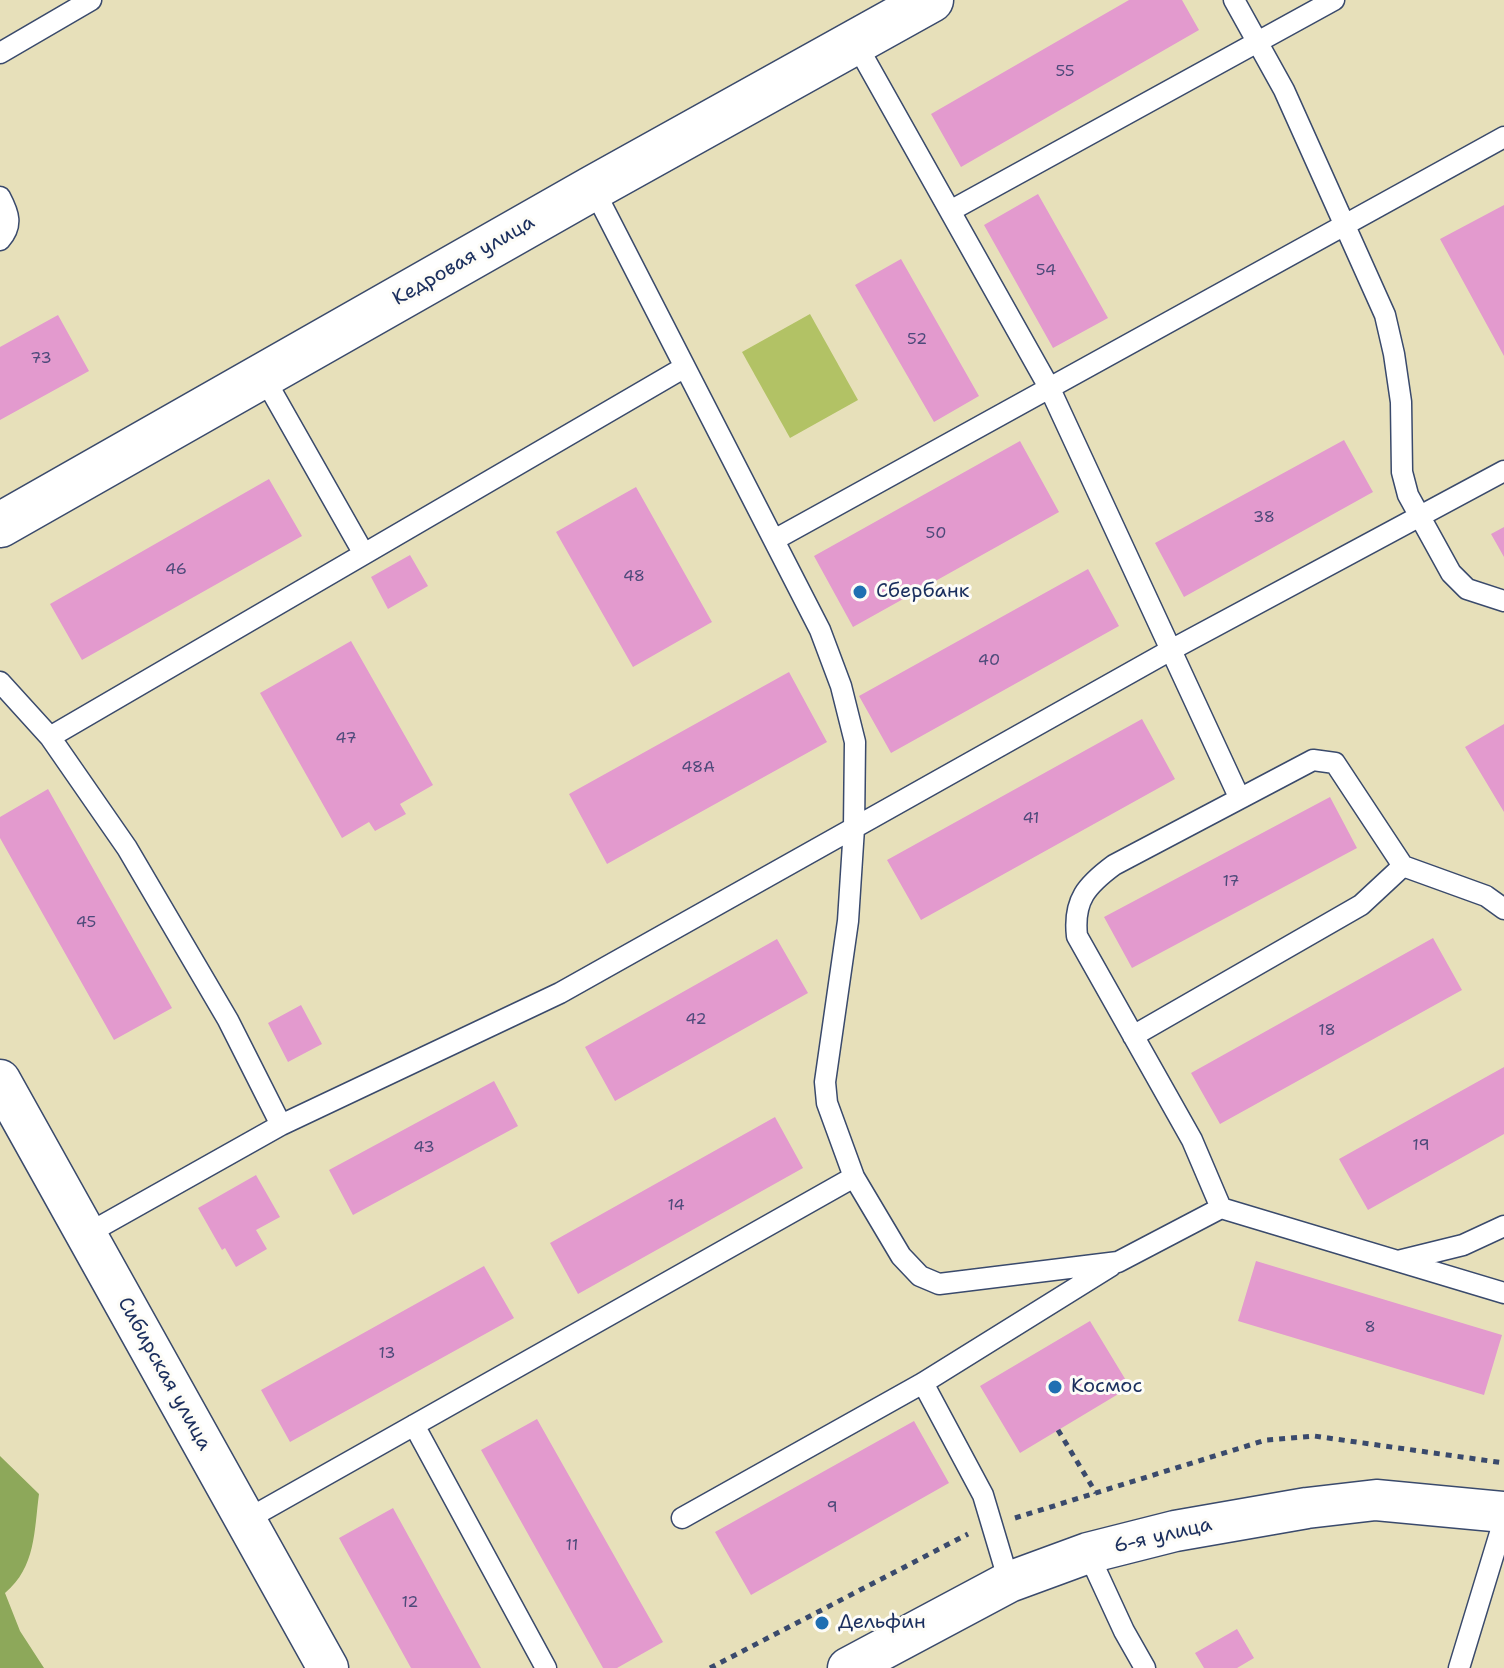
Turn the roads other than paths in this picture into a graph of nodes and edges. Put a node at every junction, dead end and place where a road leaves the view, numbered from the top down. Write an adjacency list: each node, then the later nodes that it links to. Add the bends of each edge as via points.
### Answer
1 (91, 0): 5 (lane)
2 (931, 0): 6 (street, Кедровая улица)
3 (1234, 0): 7 (lane)
4 (1334, 0): 7 (lane)
5 (58, 8): 8 (lane)
6 (855, 42): 10 (street, Кедровая улица); 12 (lane)
7 (1259, 43): 12 (lane); 13 (lane)
8 (0, 53)
9 (1504, 137): 13 (lane)
10 (593, 188): 15 (lane); 16 (street, Кедровая улица)
11 (0, 197): 14 (lane, via 10,217 9,230)
12 (950, 211): 17 (lane)
13 (1345, 226): 17 (lane); 19 (lane, via 1385,315 1401,402 1402,472)
14 (0, 240)
15 (685, 367): 21 (lane); 22 (lane)
16 (263, 376): 20 (street, Кедровая улица); 22 (lane)
17 (1050, 389): 21 (lane); 24 (lane)
18 (1504, 471): 19 (lane)
19 (1419, 517): 23 (lane, via 1459,581 1476,593); 24 (lane)
20 (0, 525)
21 (774, 540): 28 (lane, via 820,630 841,686 855,742)
22 (364, 554): 26 (lane)
23 (1504, 601)
24 (1169, 651): 27 (lane); 28 (lane)
25 (0, 682): 26 (lane)
26 (50, 737): 33 (lane, via 127,848 228,1020)
27 (1239, 797): 29 (lane, via 1313,760 1335,763); 31 (lane, via 1114,865 1082,898 1075,916 1077,936)
28 (854, 828): 33 (lane, via 560,993); 34 (lane, via 848,921 825,1082 827,1103)
29 (1403, 866): 30 (lane, via 1486,896); 31 (lane, via 1361,905)
30 (1504, 909)
31 (1133, 1036): 35 (lane, via 1192,1140)
32 (0, 1080): 37 (street, Сибирская улица)
33 (281, 1125): 37 (lane)
34 (854, 1177): 39 (lane, via 901,1256 920,1276 939,1284); 42 (lane)
35 (1221, 1208): 38 (lane); 39 (lane)
36 (1504, 1226): 38 (lane, via 1463,1245)
37 (87, 1234): 45 (street, Сибирская улица)
38 (1398, 1261): 40 (lane)
39 (1118, 1262): 41 (lane)
40 (1504, 1293)
41 (923, 1383): 44 (lane); 48 (lane, via 983,1495)
42 (414, 1425): 45 (lane); 51 (lane)
43 (1504, 1512): 47 (street, 6-я улица, via 1376,1500 1175,1531)
44 (682, 1518)
45 (246, 1520): 50 (street, Сибирская улица)
46 (1504, 1520): 53 (lane)
47 (1088, 1553): 48 (street, 6-я улица); 52 (lane)
48 (1009, 1582): 49 (street, 6-я улица)
49 (862, 1664)
50 (328, 1668)
51 (546, 1668)
52 (1145, 1668)
53 (1459, 1668)

